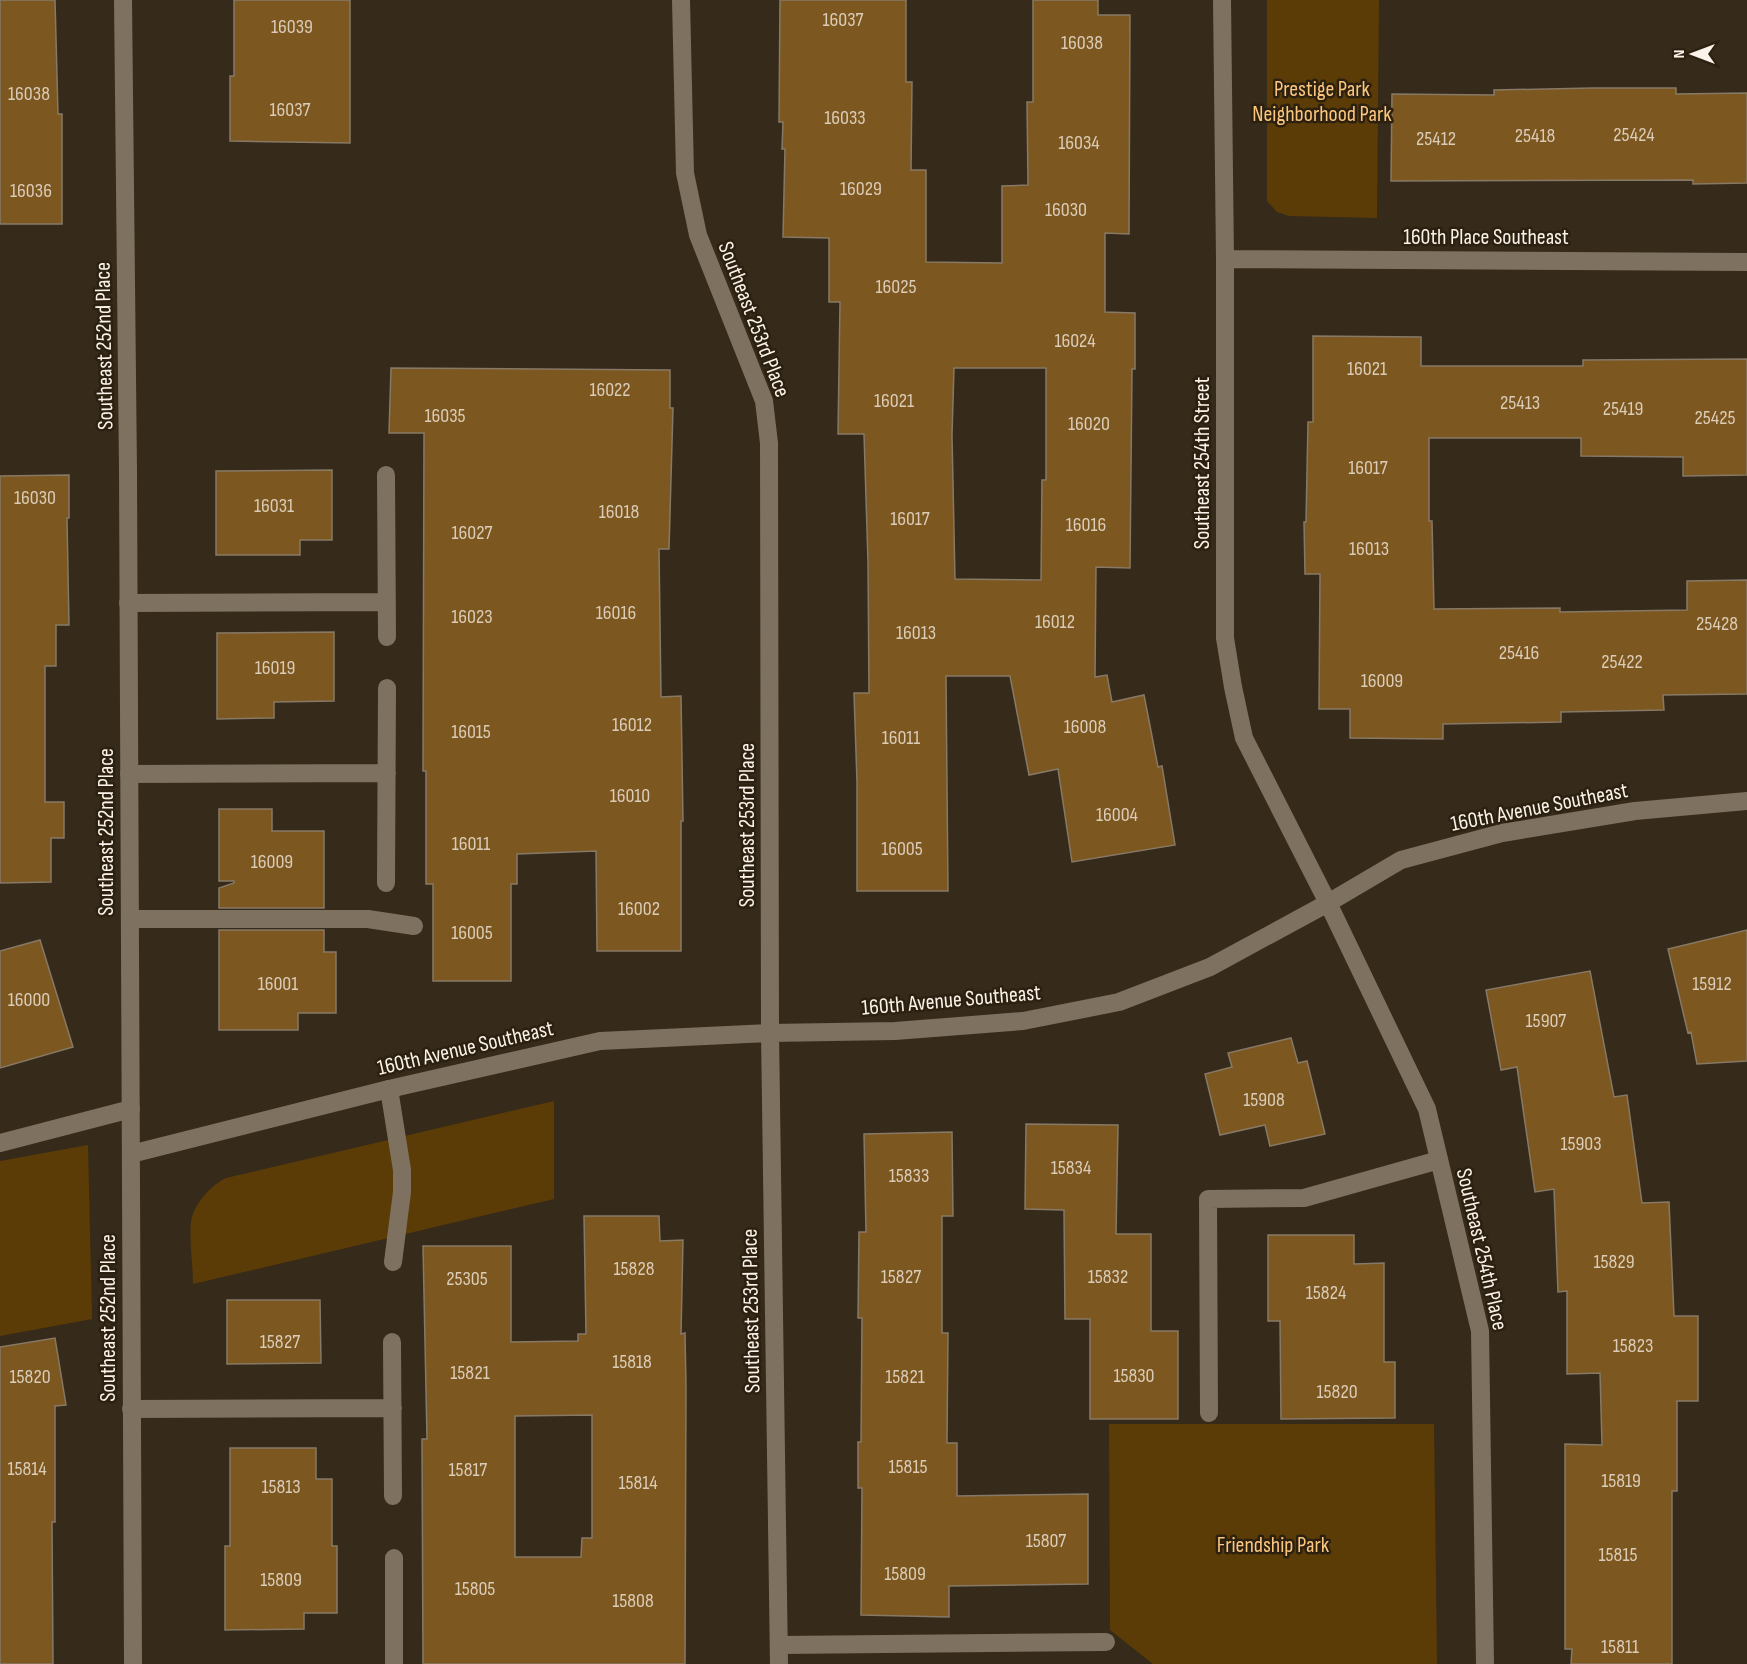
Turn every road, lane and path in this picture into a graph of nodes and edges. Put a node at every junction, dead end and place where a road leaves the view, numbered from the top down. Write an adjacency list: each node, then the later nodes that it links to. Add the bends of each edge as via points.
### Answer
1 (123, 0): 8 (street, Southeast 252nd Place)
2 (681, 0): 18 (street, Southeast 253rd Place, via 685,173 698,235 764,401 769,443)
3 (1222, 0): 4 (street, Southeast 254th Street)
4 (1225, 259): 5 (street, 160th Place Southeast); 15 (street, Southeast 254th Street, via 1226,648 1244,738)
5 (1747, 262)
6 (386, 475): 7 (street)
7 (387, 602): 8 (street); 9 (street)
8 (128, 603): 12 (street, Southeast 252nd Place)
9 (387, 637)
10 (387, 688): 11 (street)
11 (387, 773): 12 (street); 14 (street)
12 (129, 774): 16 (street, Southeast 252nd Place)
13 (1747, 801): 15 (street, 160th Avenue Southeast, via 1635,811 1502,833 1401,860)
14 (386, 883)
15 (1328, 903): 18 (street, 160th Avenue Southeast, via 1210,967 1119,1002 1023,1021 895,1030); 23 (street, Southeast 254th Place, via 1426,1109)
16 (130, 919): 17 (street, via 368,919); 20 (street, Southeast 252nd Place)
17 (414, 926)
18 (770, 1032): 19 (street, 160th Avenue Southeast, via 600,1041); 32 (street, Southeast 253rd Place)
19 (389, 1089): 22 (street, 160th Avenue Southeast); 24 (street, via 402,1170)
20 (130, 1109): 21 (street); 22 (street, Southeast 252nd Place)
21 (0, 1143)
22 (130, 1154): 27 (street, Southeast 252nd Place)
23 (1439, 1160): 28 (street, via 1304,1198 1208,1199); 36 (street, Southeast 254th Place, via 1480,1330)
24 (393, 1262)
25 (392, 1342): 26 (street)
26 (393, 1408): 27 (street); 29 (street)
27 (131, 1409): 33 (street, Southeast 252nd Place)
28 (1209, 1413)
29 (393, 1496)
30 (394, 1558): 34 (street)
31 (1106, 1642): 32 (street)
32 (779, 1645): 35 (street, Southeast 253rd Place)
33 (133, 1664)
34 (394, 1664)
35 (779, 1664)
36 (1485, 1664)

